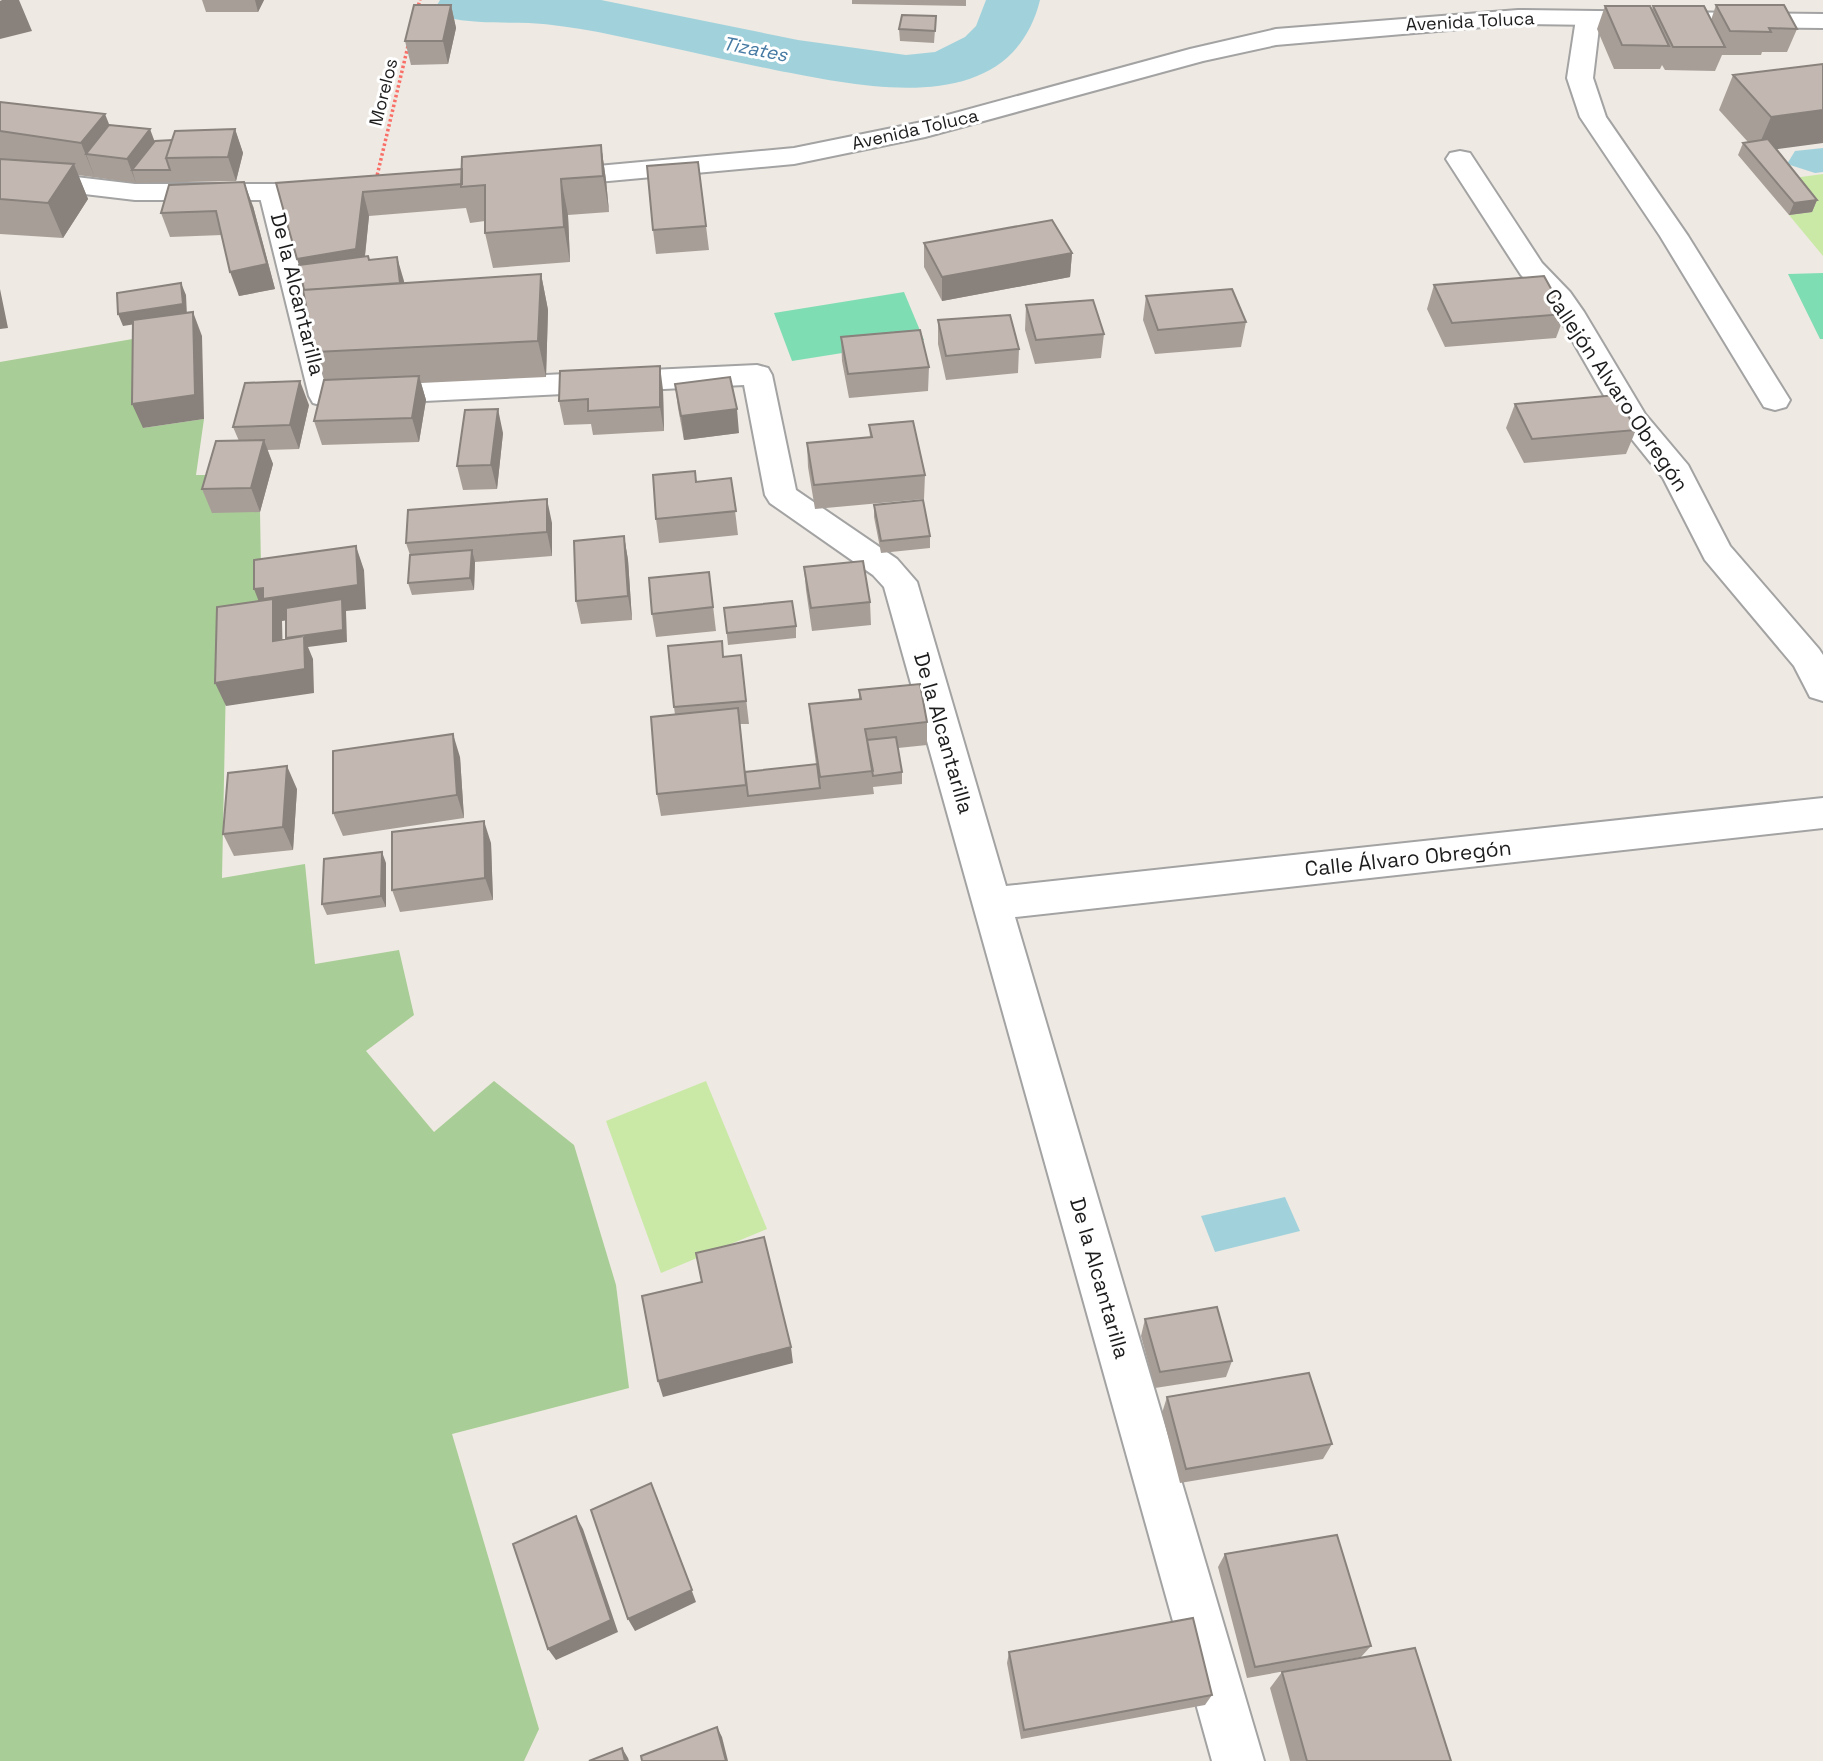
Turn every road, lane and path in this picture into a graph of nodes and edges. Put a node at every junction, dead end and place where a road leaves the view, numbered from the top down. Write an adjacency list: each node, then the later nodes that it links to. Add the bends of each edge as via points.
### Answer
1 (420, 0): 2 (path)
2 (417, 13)
3 (1588, 19): 4 (street, Avenida Toluca); 8 (street, Avenida Toluca, via 1410,23 1276,37 925,129 794,156); 11 (street, via 1580,79 1593,117 1674,236)
4 (1823, 21)
5 (410, 38): 9 (path, Morelos)
6 (1460, 159): 12 (street, Callejón Alvaro Obregón, via 1531,269 1574,318 1633,420 1677,473 1717,552 1807,658)
7 (0, 176): 10 (street, via 135,191)
8 (523, 180)
9 (373, 191): 10 (street)
10 (273, 193): 14 (street, De la Alcantarilla, via 324,396 757,375 781,495 900,582)
11 (1774, 400)
12 (1823, 688)
13 (1823, 813): 14 (street, Calle Álvaro Obregón)
14 (994, 903): 15 (street, De la Alcantarilla)
15 (1238, 1761)

